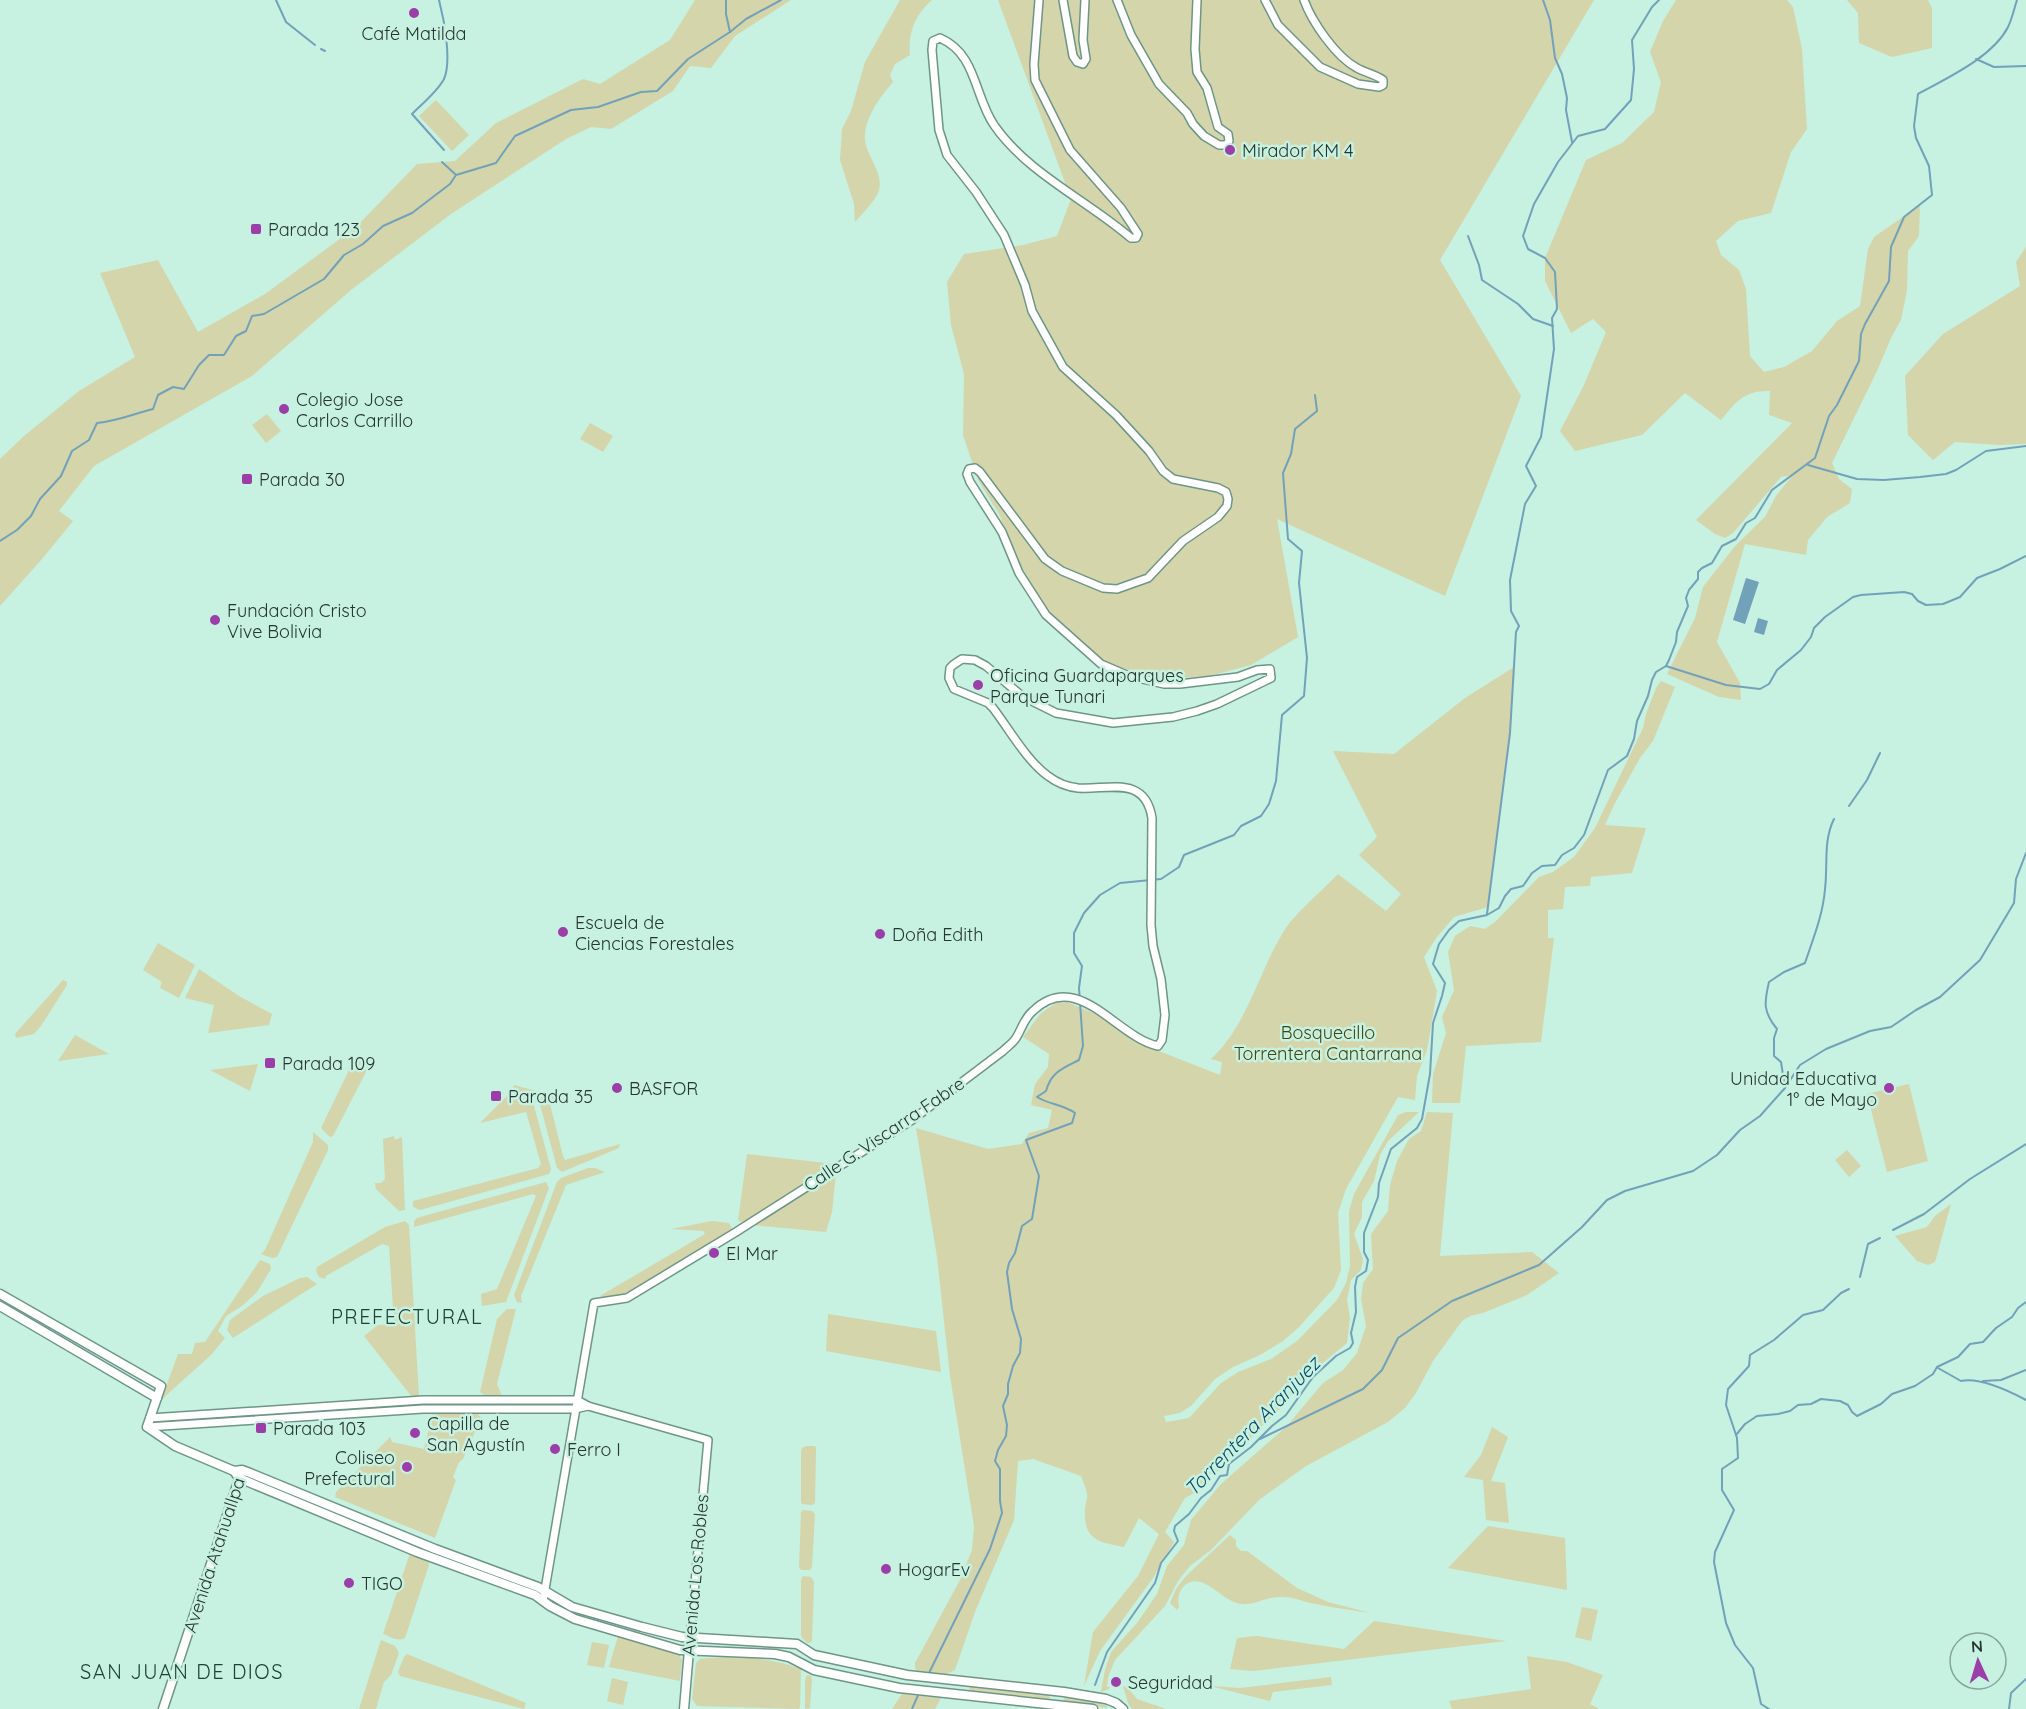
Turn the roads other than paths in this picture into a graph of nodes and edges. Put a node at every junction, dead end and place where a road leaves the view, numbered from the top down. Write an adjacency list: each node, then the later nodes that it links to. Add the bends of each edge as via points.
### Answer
1 (1039, 0): 11 (street, Calle G. Viscarra Fabre, via 1035,80 1070,150 1121,208 1136,230 1136,238 1010,146 986,113 971,69 949,42 940,38 933,40 932,50 942,143 1004,235 1032,310 1063,367 1116,415 1163,471 1173,479 1226,492 1227,506 1184,541 1148,578 1118,589 1102,588 1045,559 975,468 969,469 969,482 997,524 1019,573 1046,615 1101,664 1164,684 1238,677 1270,669 1271,678 1197,711 1122,724 1056,713 1022,696 986,666 968,658 953,665 949,678 954,689 988,703 1048,776 1077,788 1128,787 1146,798 1152,818 1151,925 1165,1015 1162,1040 1158,1046 1139,1039 1076,998 1056,998 1039,1005 1003,1051 914,1119 627,1298 594,1303)
2 (1063, 0): 3 (street, via 1073,57 1083,64)
3 (1085, 0)
4 (1117, 0): 5 (street, via 1131,35 1160,84 1204,136 1226,145 1228,134 1218,127 1207,88 1197,72)
5 (1197, 0)
6 (1265, 0): 7 (street, via 1278,25 1320,67 1358,84 1383,85 1383,80 1356,68 1338,52 1310,16)
7 (1304, 0)
8 (0, 1294): 10 (main road, via 161,1386)
9 (0, 1306): 10 (main road)
10 (157, 1398): 14 (main road)
11 (577, 1400): 12 (street); 13 (street); 14 (street, via 423,1400)
12 (588, 1406): 13 (street); 19 (street, Avenida Los Robles, via 708,1440)
13 (575, 1409): 15 (street, via 423,1409); 17 (street)
14 (150, 1418): 15 (main road)
15 (147, 1427): 16 (main road, via 175,1446)
16 (238, 1473): 17 (main road); 18 (main road, via 417,1552); 21 (main road, Avenida Atahuallpa)
17 (544, 1591): 18 (street); 19 (main road, via 572,1607)
18 (543, 1601): 20 (main road, via 575,1619)
19 (690, 1638): 20 (main road, Avenida Los Robles); 24 (main road, via 797,1644 814,1655 928,1678 1064,1692 1106,1700)
20 (688, 1651): 22 (main road, Avenida Los Robles); 23 (main road, via 775,1654 814,1671 921,1691)
21 (163, 1709)
22 (684, 1709)
23 (1092, 1709)
24 (1123, 1709)

